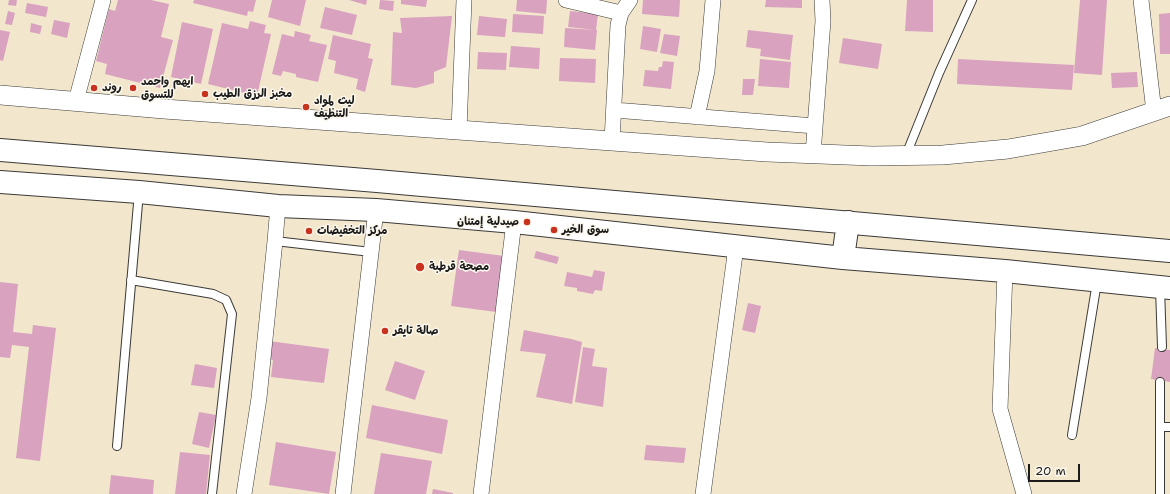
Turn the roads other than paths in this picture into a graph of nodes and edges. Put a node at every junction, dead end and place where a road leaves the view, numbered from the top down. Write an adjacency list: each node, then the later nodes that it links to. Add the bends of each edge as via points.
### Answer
1 (103, 0): 11 (street)
2 (464, 0): 16 (street)
3 (566, 0): 9 (street)
4 (630, 0): 9 (street)
5 (713, 0): 14 (street, via 707,71)
6 (823, 0): 15 (street)
7 (972, 0): 20 (lane)
8 (1141, 0): 12 (street)
9 (620, 13): 13 (street)
10 (0, 95): 11 (street)
11 (76, 101): 16 (street)
12 (1162, 109): 20 (street, via 1082,136 1008,149)
13 (614, 110): 14 (street); 17 (street)
14 (697, 117): 15 (street)
15 (815, 126): 19 (street)
16 (458, 130): 17 (street)
17 (612, 141): 19 (street)
18 (0, 150): 26 (main road)
19 (813, 154): 20 (street)
20 (906, 156)
21 (0, 182): 22 (main road)
22 (139, 192): 23 (main road); 33 (lane)
23 (278, 206): 24 (main road); 27 (street)
24 (376, 210): 25 (main road); 30 (street)
25 (514, 222): 28 (main road); 45 (street)
26 (848, 222): 29 (main road); 31 (main road)
27 (275, 241): 30 (lane); 43 (street, via 259,398)
28 (736, 247): 31 (main road); 46 (street)
29 (1170, 251)
30 (371, 252): 44 (street)
31 (843, 258): 32 (main road)
32 (1005, 271): 34 (main road); 47 (street, via 1000,409)
33 (131, 280): 41 (lane); 42 (lane, via 213,294 226,300 232,314)
34 (1098, 280): 35 (main road); 40 (lane)
35 (1165, 287): 36 (lane)
36 (1162, 347)
37 (1160, 382): 38 (lane)
38 (1160, 427): 39 (lane); 48 (lane)
39 (1170, 427)
40 (1072, 436)
41 (117, 446)
42 (212, 494)
43 (244, 494)
44 (343, 494)
45 (481, 494)
46 (703, 494)
47 (1024, 494)
48 (1160, 494)

